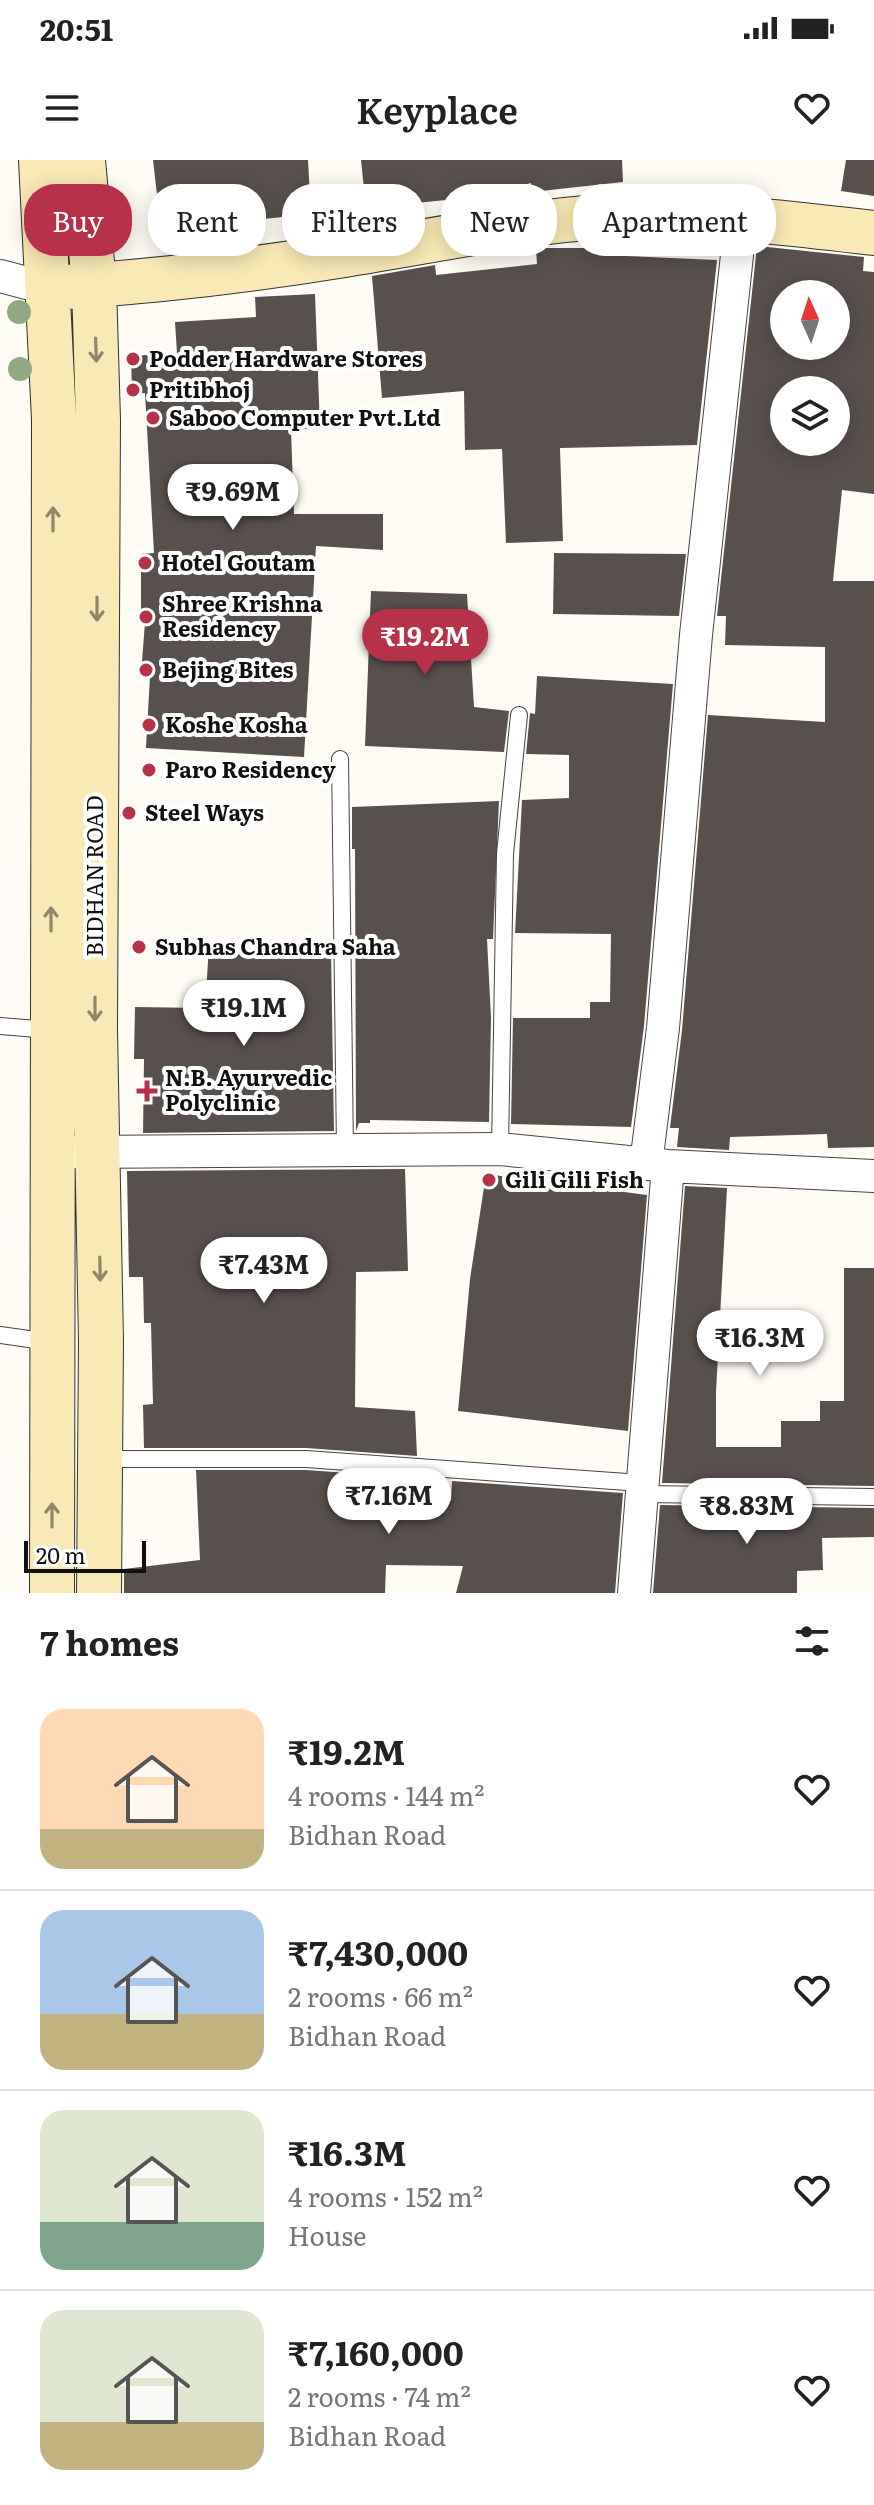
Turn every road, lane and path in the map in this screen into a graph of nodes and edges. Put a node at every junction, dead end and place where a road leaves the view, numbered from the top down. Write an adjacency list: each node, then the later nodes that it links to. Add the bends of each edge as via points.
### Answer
1 (41, 160): 9 (main road, BIDHAN ROAD)
2 (83, 160): 8 (main road, BIDHAN ROAD)
3 (573, 220): 8 (main road, via 508,225 344,255)
4 (776, 222): 5 (main road)
5 (874, 233)
6 (737, 256): 18 (street, via 696,635 663,1028)
7 (0, 276): 9 (street)
8 (94, 285): 9 (main road); 17 (main road, BIDHAN ROAD, one-way to 17)
9 (46, 288): 13 (main road, BIDHAN ROAD, one-way to 9, via 54,419)
10 (519, 715): 14 (lane, via 505,854)
11 (340, 759): 15 (lane)
12 (0, 1026): 13 (lane)
13 (51, 1030): 16 (main road, BIDHAN ROAD)
14 (500, 1149): 15 (street); 18 (street)
15 (345, 1150): 17 (street)
16 (50, 1152): 17 (street); 21 (main road, BIDHAN ROAD)
17 (98, 1152): 22 (main road, BIDHAN ROAD, one-way to 22)
18 (657, 1165): 19 (street); 24 (street)
19 (874, 1176)
20 (0, 1335): 21 (lane)
21 (50, 1342): 22 (main road); 26 (main road, BIDHAN ROAD, one-way to 21)
22 (101, 1342): 23 (main road, BIDHAN ROAD)
23 (99, 1459): 24 (lane, via 306,1459); 27 (main road, BIDHAN ROAD)
24 (641, 1489): 25 (lane); 28 (street)
25 (874, 1497)
26 (52, 1593)
27 (99, 1593)
28 (634, 1593)

